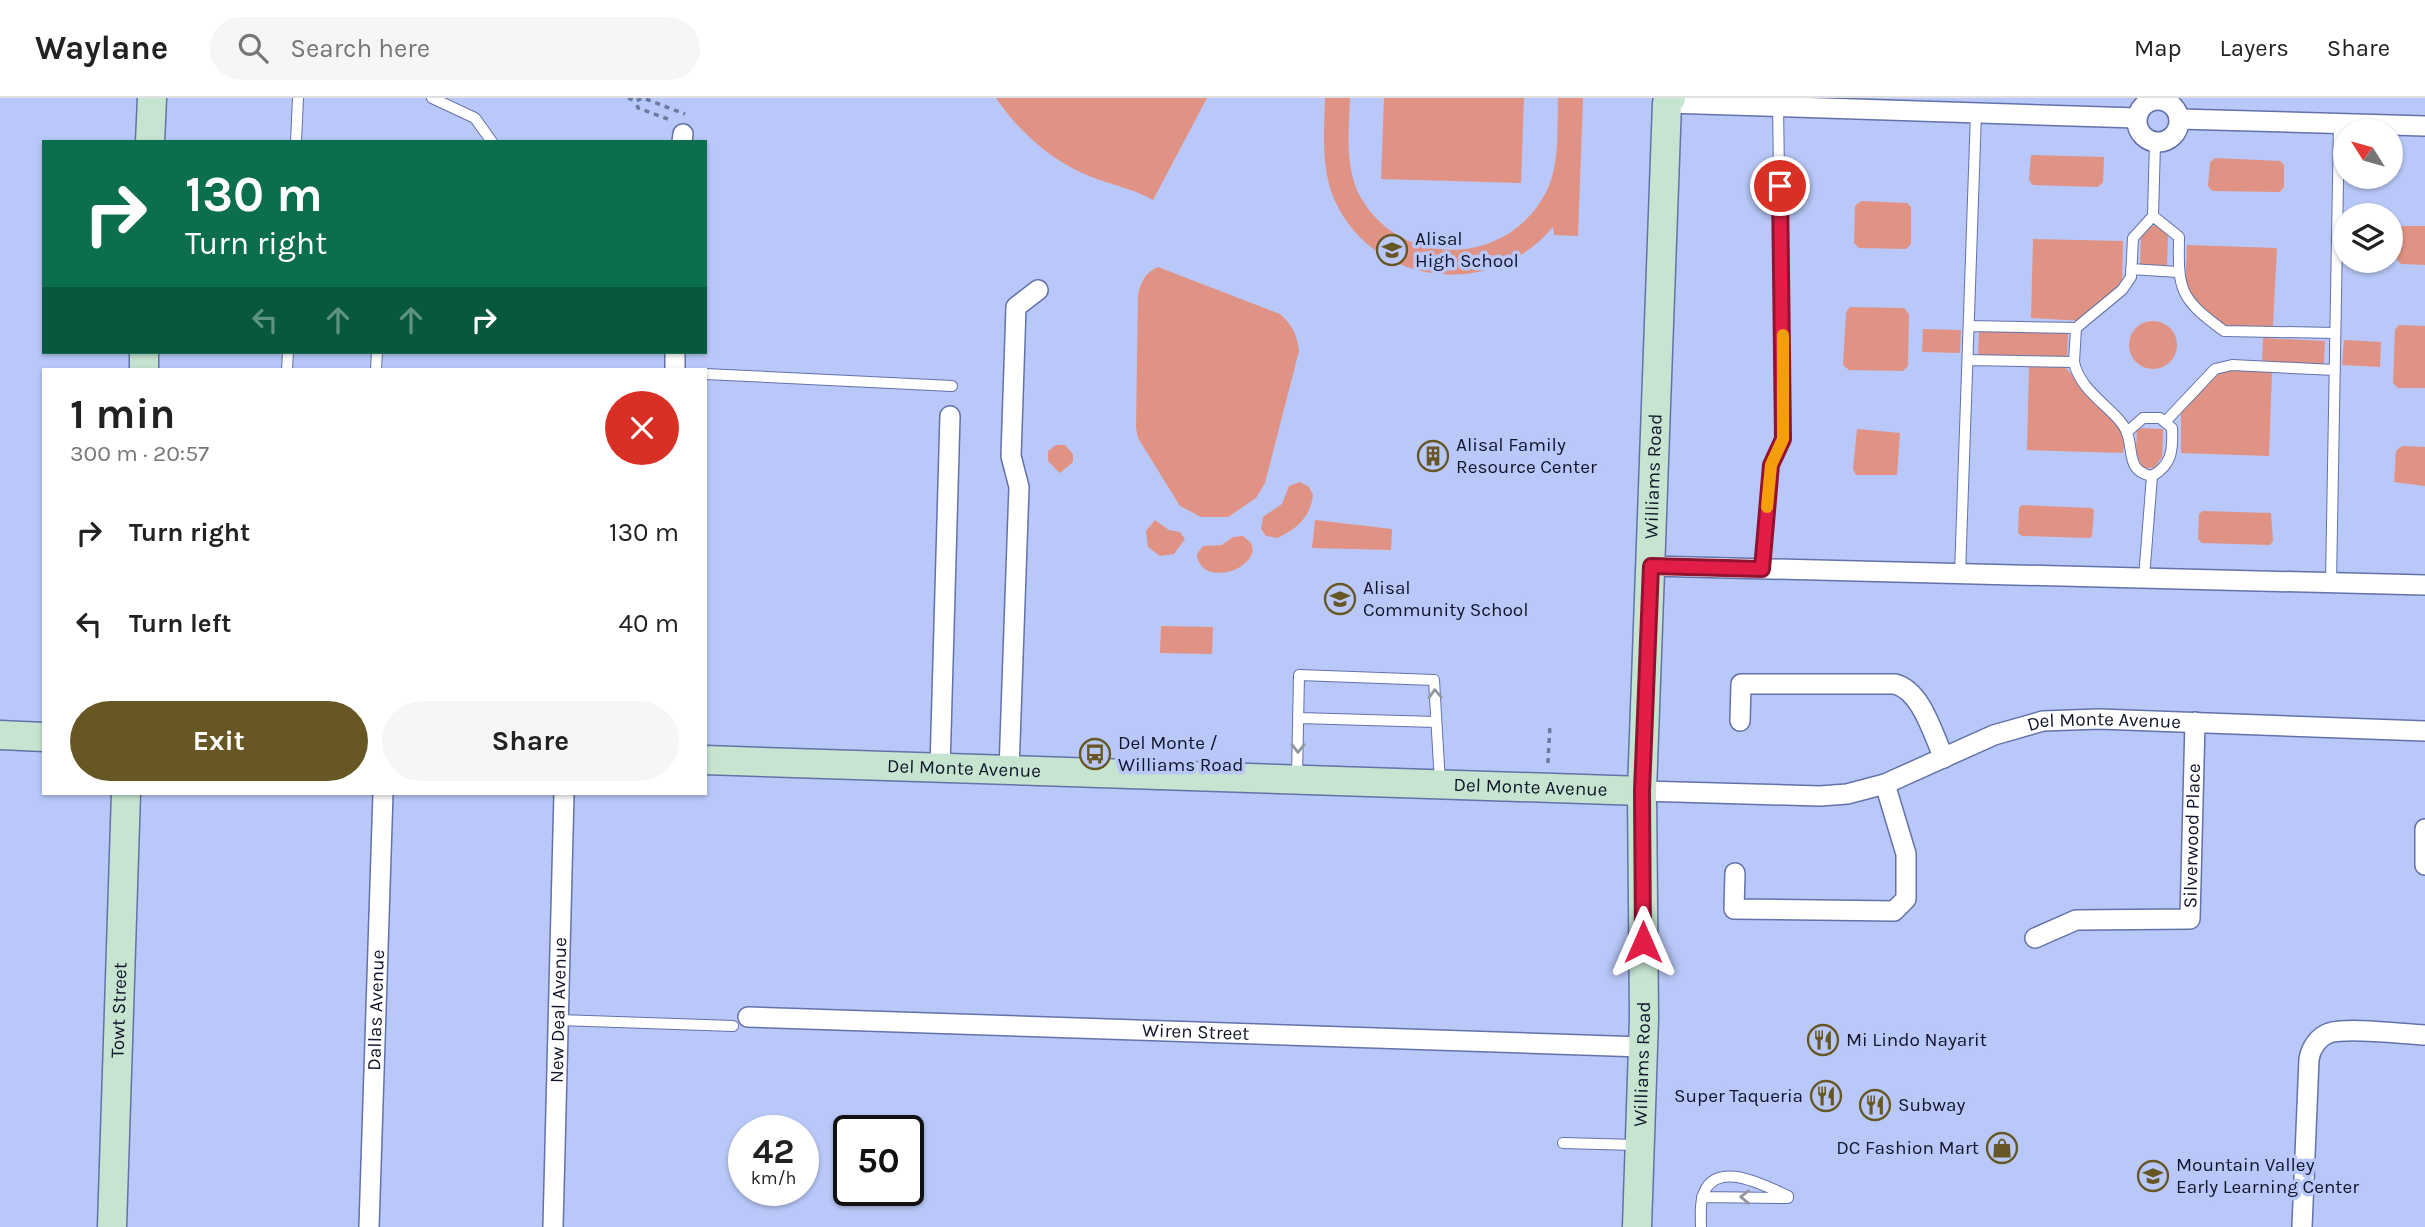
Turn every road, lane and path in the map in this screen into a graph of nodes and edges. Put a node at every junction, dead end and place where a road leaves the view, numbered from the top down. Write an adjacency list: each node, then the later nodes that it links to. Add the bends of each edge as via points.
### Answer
1 (152, 98): 16 (street)
2 (298, 98): 17 (lane)
3 (432, 98): 18 (lane, via 475,118)
4 (628, 98): 6 (path)
5 (1667, 100): 7 (street); 37 (street, Williams Road)
6 (636, 101): 9 (path, via 643,98); 12 (path, via 638,108)
7 (1778, 106): 8 (street); 38 (lane, via 1783,439 1771,465)
8 (1976, 113): 10 (street); 25 (lane)
9 (688, 115)
10 (2137, 118): 11 (street, via 2141,107 2155,100 2172,105); 19 (street, via 2143,137)
11 (2179, 118): 13 (street); 19 (street, via 2171,138)
12 (668, 119)
13 (2333, 124)
14 (2403, 125): 15 (street)
15 (2425, 126)
16 (150, 140)
17 (296, 140)
18 (491, 140)
19 (2155, 142): 21 (lane)
20 (2338, 189): 27 (lane)
21 (2153, 216): 22 (lane, via 2133,238); 23 (lane, via 2179,237)
22 (2131, 269): 23 (lane); 26 (lane, via 2122,290)
23 (2178, 272): 27 (lane, via 2183,292 2224,331)
24 (1038, 290): 55 (street, via 1016,307 1011,456 1019,487)
25 (1970, 326): 26 (lane); 28 (lane)
26 (2076, 328): 29 (lane)
27 (2336, 333): 30 (lane)
28 (1969, 360): 29 (lane); 39 (lane)
29 (2074, 362): 35 (lane, via 2079,378)
30 (2335, 370): 34 (lane, via 2232,365 2215,369); 41 (lane)
31 (707, 374): 32 (lane)
32 (952, 386)
33 (950, 416): 54 (street)
34 (2165, 422): 35 (lane, via 2143,418); 36 (lane, via 2172,428 2173,449 2165,468)
35 (2127, 432): 36 (lane, via 2132,464)
36 (2152, 476): 40 (lane)
37 (1651, 566): 38 (street); 59 (street, Williams Road)
38 (1762, 569): 39 (street)
39 (1960, 574): 40 (street)
40 (2144, 578): 41 (street)
41 (2331, 583): 42 (street)
42 (2425, 585)
43 (1299, 718): 45 (lane); 45 (lane, one-way to 43, via 1434,680 1313,675 1299,675); 56 (lane, one-way to 56)
44 (1740, 721): 51 (street, via 1741,684 1895,684 1915,697)
45 (1436, 722): 58 (lane)
46 (2195, 722): 48 (street, Del Monte Avenue); 51 (street, Del Monte Avenue, via 2043,720 1994,734); 66 (street, Silverwood Place, via 2190,919 2076,920)
47 (1550, 724): 53 (path)
48 (2425, 731)
49 (0, 735): 50 (street)
50 (42, 737)
51 (1944, 758): 57 (street, Del Monte Avenue)
52 (707, 760): 54 (street, Del Monte Avenue)
53 (1548, 763)
54 (940, 768): 55 (street, Del Monte Avenue)
55 (1009, 770): 56 (street, Del Monte Avenue)
56 (1297, 778): 58 (street, Del Monte Avenue)
57 (1885, 784): 59 (street, Del Monte Avenue, via 1820,796); 65 (street, via 1906,854 1906,899 1894,911 1734,909)
58 (1440, 787): 59 (street, Del Monte Avenue)
59 (1642, 791): 70 (street, Williams Road)
60 (126, 795): 74 (street, Towt Street)
61 (383, 795): 75 (street, Dallas Avenue)
62 (564, 795): 67 (street, New Deal Avenue)
63 (2425, 829): 64 (street)
64 (2425, 865)
65 (1735, 873)
66 (2035, 938)
67 (559, 1020): 68 (lane); 76 (street, New Deal Avenue)
68 (740, 1022): 70 (street, Wiren Street)
69 (2425, 1035): 79 (street, via 2337,1031 2313,1046)
70 (1642, 1047): 72 (street, Williams Road)
71 (1563, 1143): 72 (lane)
72 (1640, 1145): 77 (street, Williams Road)
73 (1702, 1197): 73 (lane, one-way to 73, via 1713,1182 1728,1175 1743,1176 1788,1197); 78 (lane)
74 (112, 1227)
75 (369, 1227)
76 (553, 1227)
77 (1637, 1227)
78 (1701, 1227)
79 (2302, 1227)

